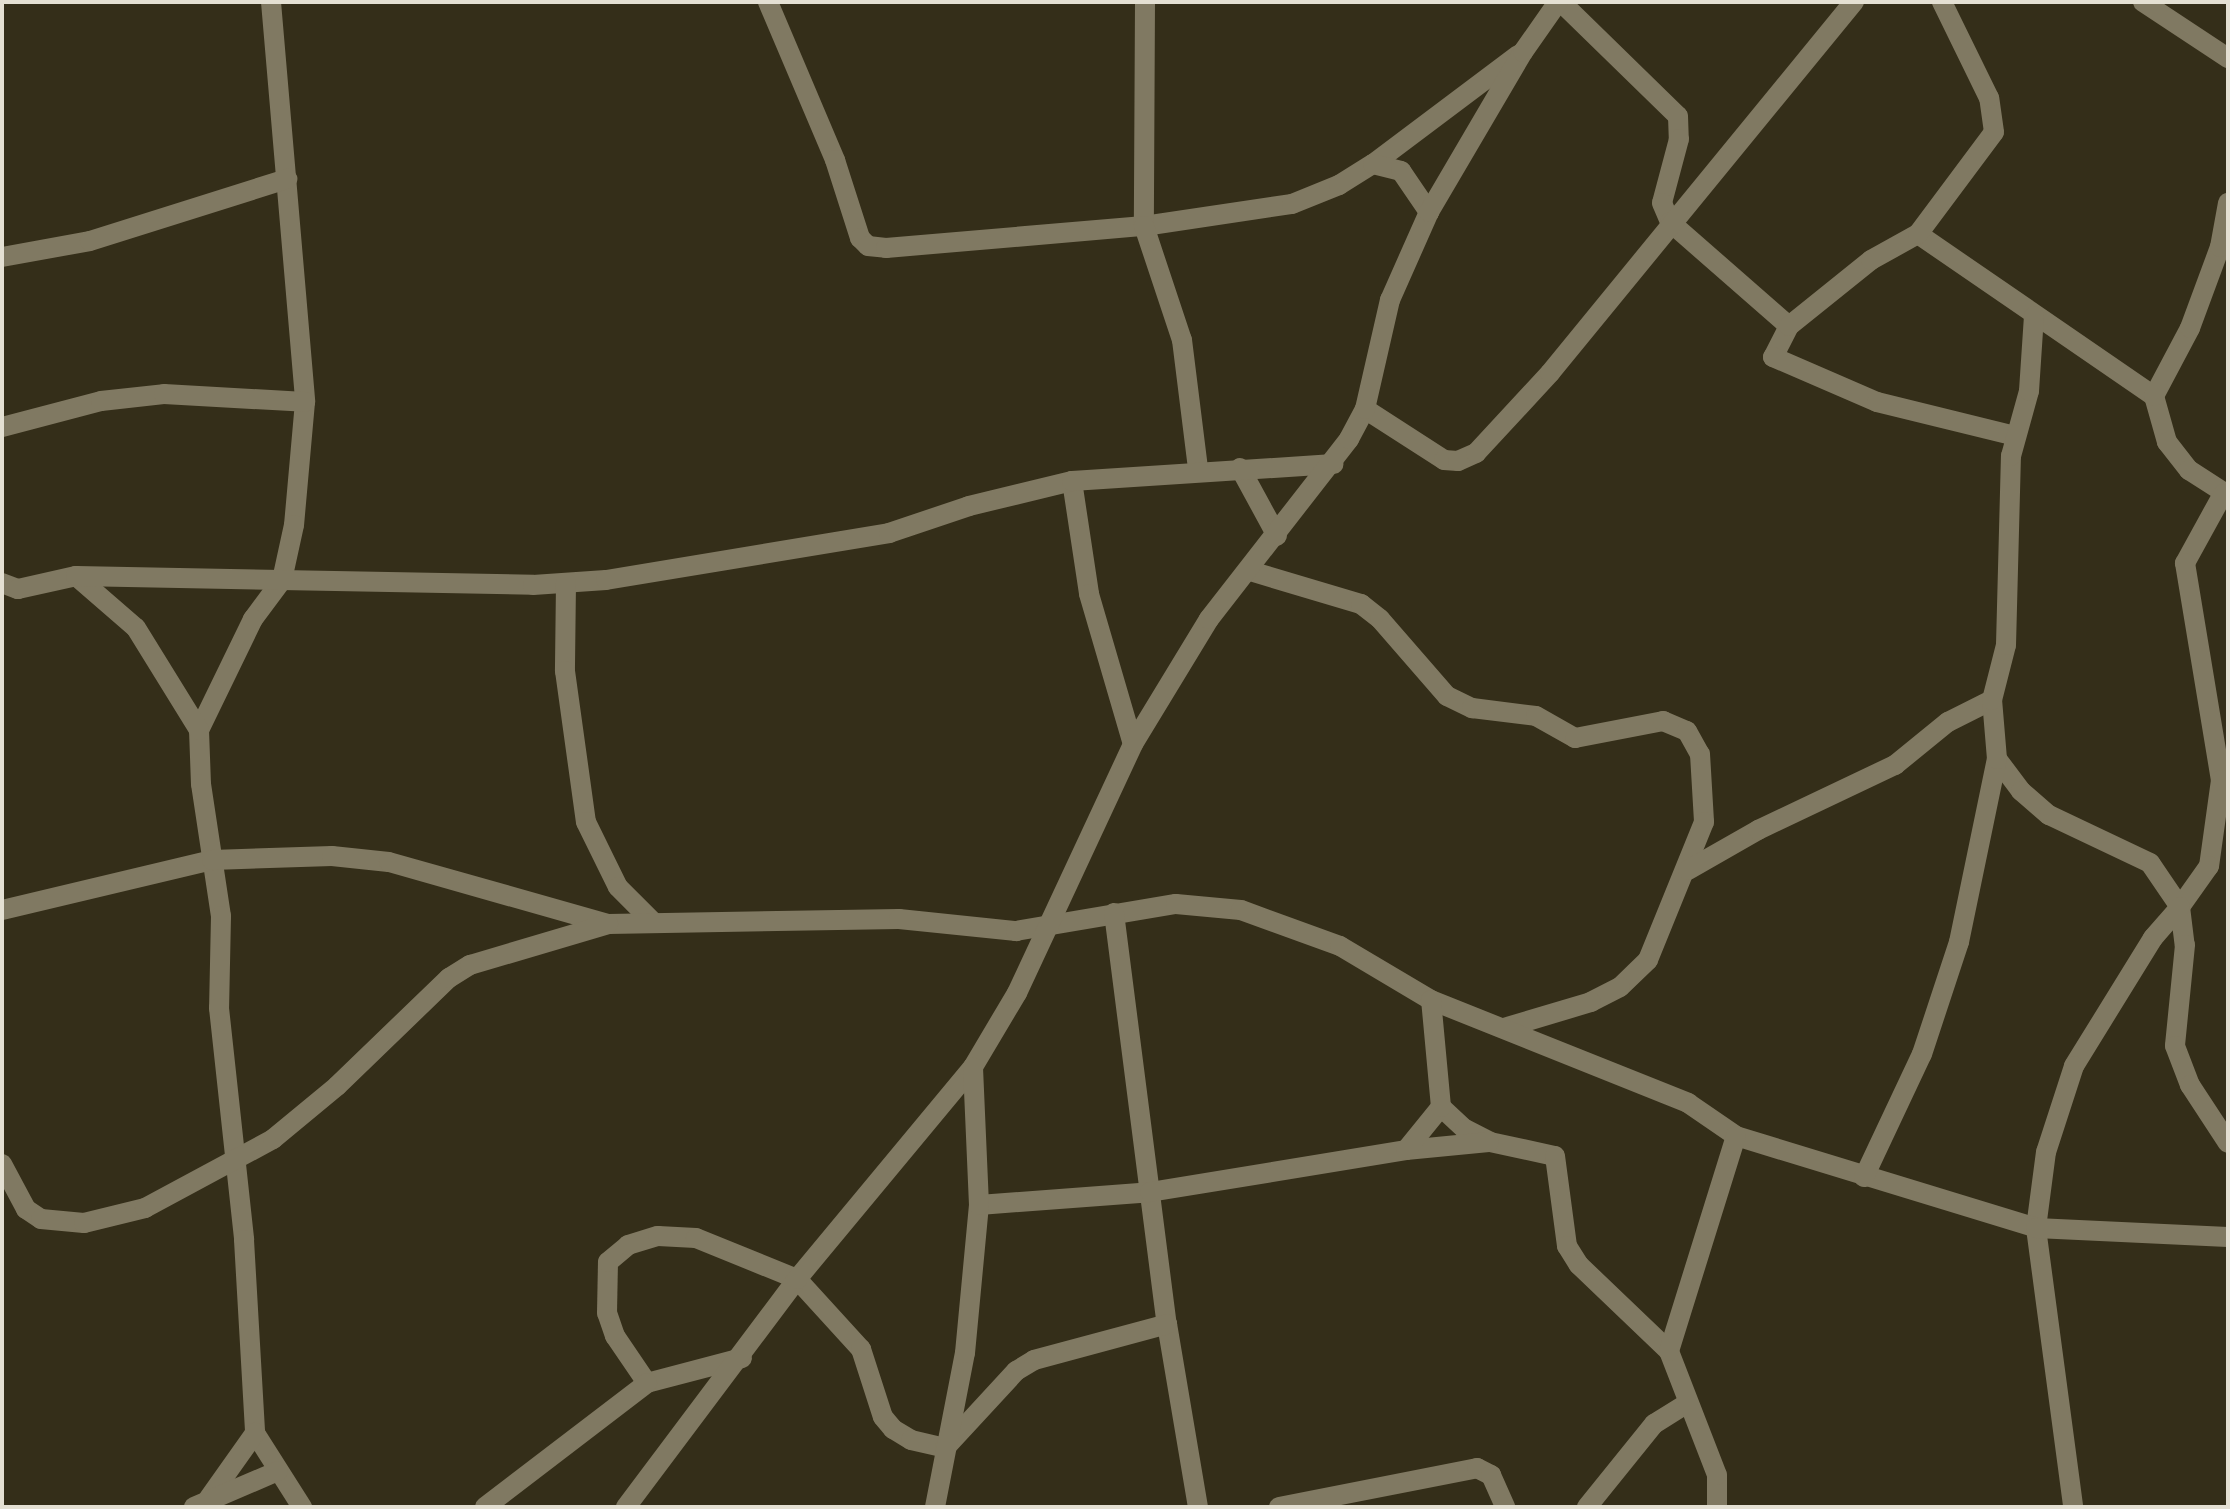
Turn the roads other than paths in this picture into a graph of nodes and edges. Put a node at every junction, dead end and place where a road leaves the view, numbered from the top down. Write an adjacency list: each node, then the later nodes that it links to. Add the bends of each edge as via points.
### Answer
1 (271, 2): 11 (street)
2 (768, 2): 15 (street, via 793,50 860,238 868,246)
3 (1145, 2): 15 (street)
4 (1560, 2): 8 (street); 14 (street, via 1678,116 1679,139 1662,203)
5 (1854, 2): 14 (street)
6 (1942, 2): 16 (street, via 1989,98 1994,132)
7 (2143, 2): 9 (street)
8 (1523, 52): 10 (street); 13 (street)
9 (2228, 58)
10 (1373, 164): 13 (street, via 1401,171); 15 (street, via 1292,204)
11 (287, 179): 17 (street, via 90,241); 21 (street)
12 (2228, 203): 20 (street, via 2220,247 2190,328)
13 (1429, 212): 22 (street, via 1390,300)
14 (1670, 222): 19 (street); 22 (street, via 1550,373 1476,453 1444,460)
15 (1144, 226): 27 (street, via 1182,340)
16 (1918, 234): 18 (street); 19 (street, via 1871,260)
17 (2, 257)
18 (2034, 316): 20 (street); 24 (street, via 2029,391)
19 (1789, 326): 24 (street, via 1773,357 1823,382 1877,402)
20 (2154, 396): 29 (street, via 2167,442 2189,470)
21 (305, 402): 23 (street, via 241,394 164,394 86,404); 33 (street, via 294,525)
22 (1365, 409): 25 (street)
23 (2, 427)
24 (2015, 436): 36 (street, via 2006,645)
25 (1333, 464): 26 (street); 30 (street)
26 (1240, 468): 27 (street); 30 (street)
27 (1198, 469): 28 (street, via 1142,479)
28 (1072, 481): 35 (street, via 969,506 889,533 731,562); 38 (street, via 1089,594)
29 (2226, 494): 42 (street, via 2185,563 2221,780 2209,866)
30 (1277, 536): 31 (street)
31 (1250, 571): 38 (street, via 1209,619); 41 (street, via 1361,604 1447,696 1472,708 1536,716 1575,738 1663,721 1687,731 1700,754 1705,801)
32 (76, 576): 33 (street); 34 (street, via 18,589); 37 (street, via 136,628)
33 (282, 580): 35 (street); 37 (street, via 253,619)
34 (2, 583)
35 (566, 583): 45 (street, via 565,671 586,822 618,887)
36 (1992, 700): 39 (street); 41 (street, via 1948,722 1895,765 1758,830)
37 (199, 730): 40 (street)
38 (1133, 744): 47 (street)
39 (1997, 759): 42 (street, via 2021,791 2049,815 2150,863); 58 (street, via 1959,942 1922,1054)
40 (212, 860): 43 (street); 46 (street, via 332,856 389,862); 57 (street, via 221,916 219,1008)
41 (1688, 870): 49 (street, via 1648,960 1620,987 1591,1002)
42 (2180, 907): 54 (street, via 2185,945 2175,1046 2178,1063); 61 (street, via 2153,938 2074,1066 2055,1112)
43 (2, 910)
44 (1114, 913): 47 (street); 48 (street, via 1176,904 1241,910 1340,946); 59 (street)
45 (654, 923): 46 (street); 47 (street, via 899,919 981,929)
46 (608, 924): 57 (street, via 470,965 449,978 337,1086)
47 (1047, 929): 50 (street)
48 (1431, 1000): 49 (street); 51 (street)
49 (1504, 1028): 52 (street, via 1688,1103)
50 (973, 1067): 60 (street); 63 (street)
51 (1441, 1107): 53 (street); 55 (street)
52 (1736, 1136): 58 (street); 65 (street)
53 (1490, 1142): 55 (street); 65 (street, via 1555,1156 1567,1246 1579,1265)
54 (2228, 1143)
55 (1406, 1150): 59 (street)
56 (2, 1164): 57 (street, via 26,1209 41,1219 84,1223 145,1208)
57 (233, 1164): 69 (street, via 246,1253)
58 (1864, 1177): 61 (street)
59 (1150, 1192): 60 (street); 64 (street)
60 (979, 1205): 70 (street, via 965,1353)
61 (2036, 1228): 62 (street); 82 (street)
62 (2228, 1237)
63 (797, 1279): 66 (street); 67 (street, via 696,1238 658,1236 628,1245 608,1262 607,1313 615,1336); 70 (street, via 861,1349 883,1417 893,1429 911,1440)
64 (1167, 1324): 70 (street, via 1034,1360 1016,1371); 77 (street)
65 (1669, 1351): 68 (street)
66 (742, 1358): 67 (street); 75 (street)
67 (647, 1383): 74 (street)
68 (1686, 1404): 80 (street, via 1654,1424); 81 (street, via 1717,1475)
69 (255, 1433): 71 (street); 72 (street)
70 (945, 1448): 76 (street)
71 (278, 1471): 72 (street); 73 (street)
72 (202, 1502)
73 (302, 1507)
74 (485, 1507)
75 (626, 1507)
76 (935, 1507)
77 (1198, 1507)
78 (1279, 1507): 79 (street, via 1477,1468 1491,1475)
79 (1505, 1507)
80 (1587, 1507)
81 (1717, 1507)
82 (2073, 1507)

